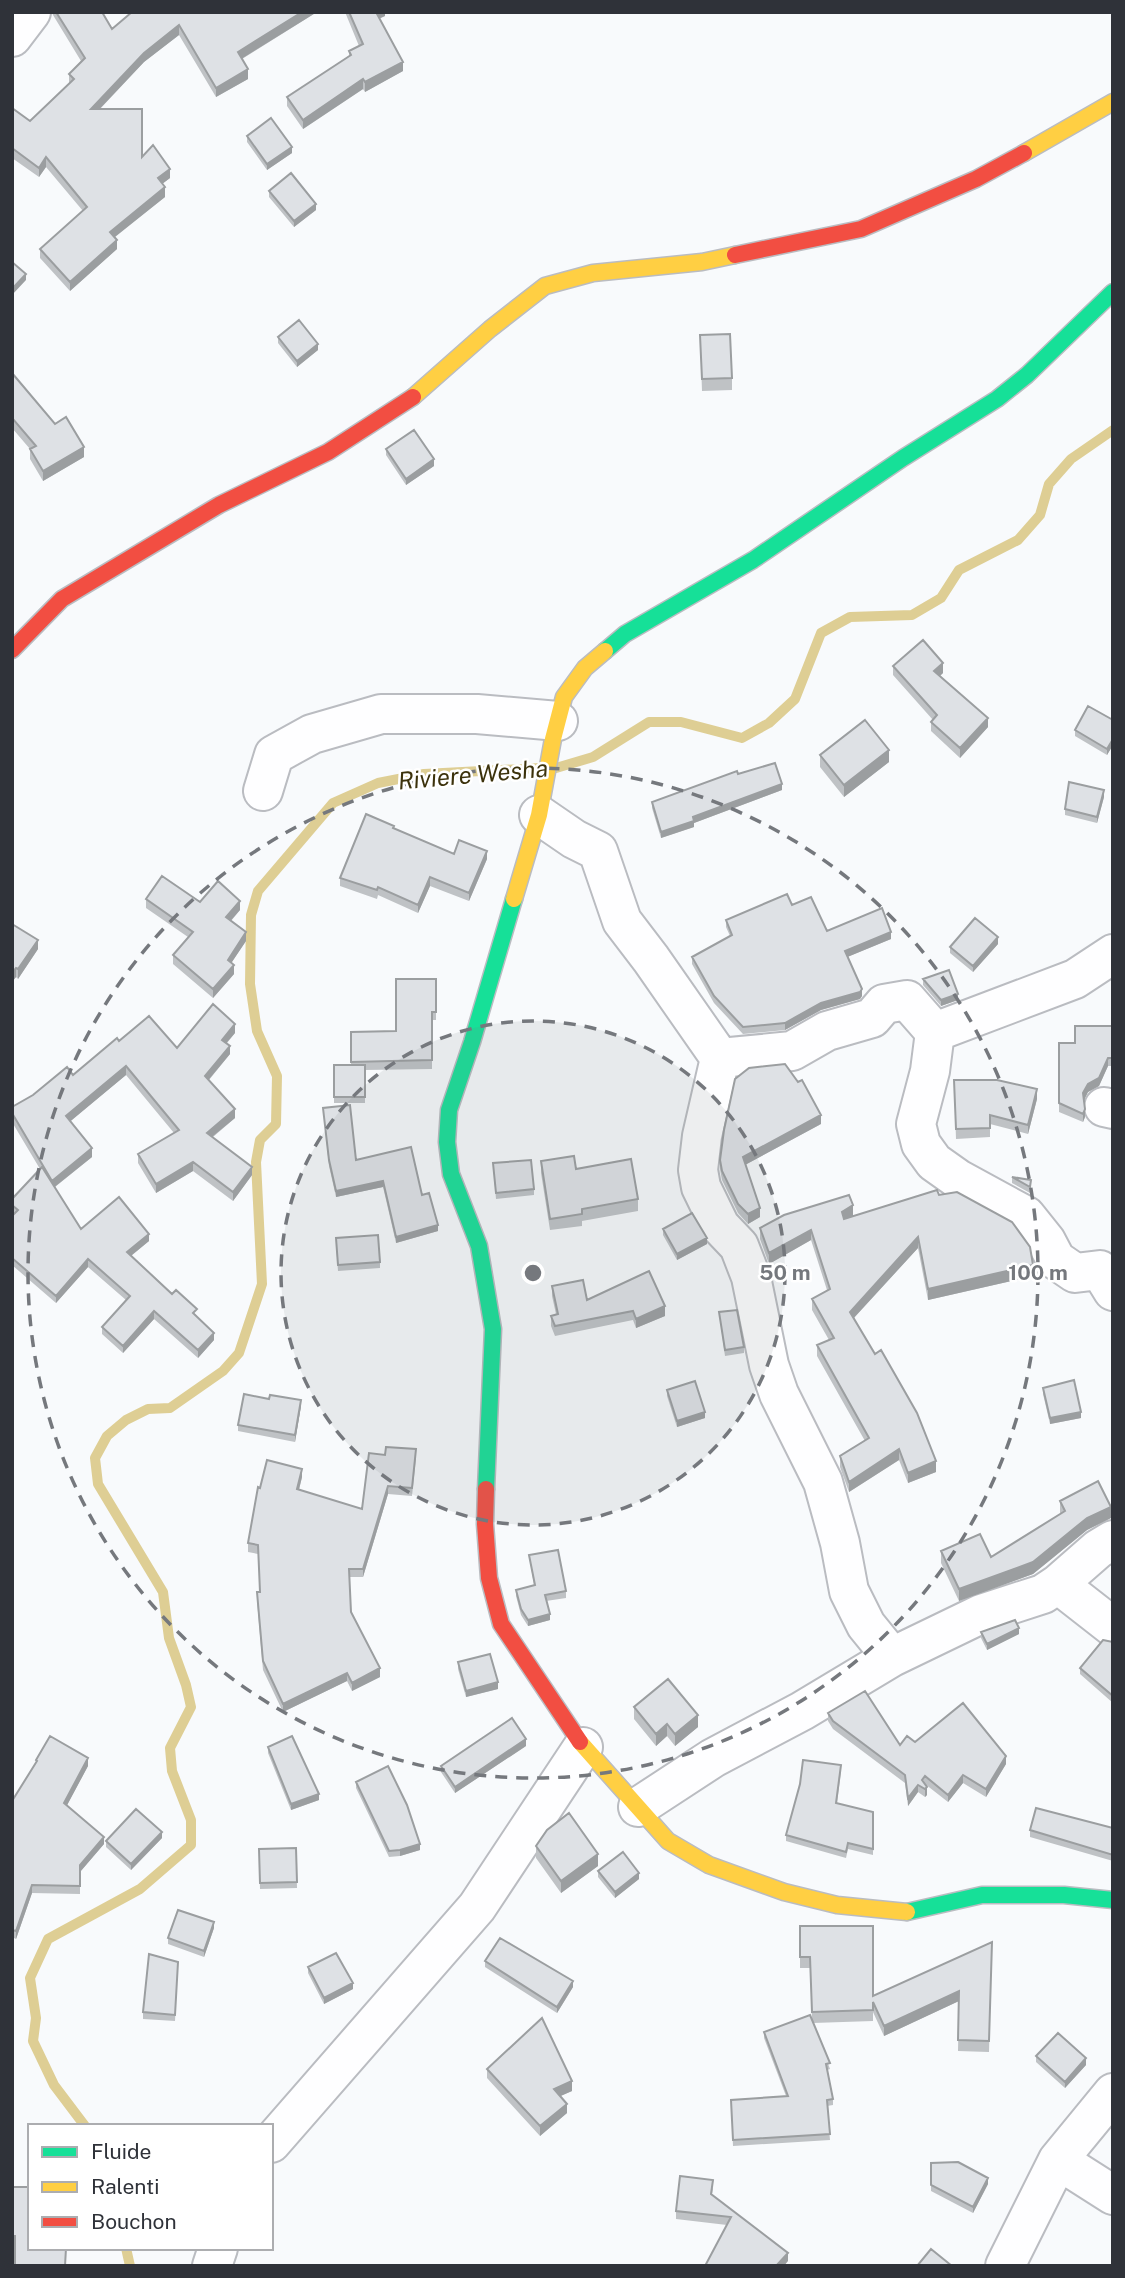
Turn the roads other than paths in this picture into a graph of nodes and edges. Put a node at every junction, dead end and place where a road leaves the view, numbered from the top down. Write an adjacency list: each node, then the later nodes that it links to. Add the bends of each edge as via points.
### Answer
1 (31, 12): 2 (street)
2 (12, 37)
3 (1113, 102): 5 (street, via 975,179 861,229 702,262 593,273 545,286 406,403 328,452 219,505 62,599)
4 (1113, 292): 6 (street, via 997,399 753,560 625,634 585,668 564,697)
5 (12, 650)
6 (556, 730): 7 (street, via 477,714 381,714 312,734 274,755); 8 (street)
7 (263, 791)
8 (542, 801): 11 (street, via 574,839 598,851 622,921); 17 (street, via 449,1110 447,1142 451,1174 479,1246 493,1329 485,1524 489,1578 501,1624)
9 (1113, 954): 10 (street, via 1075,979)
10 (935, 1032): 11 (street, via 907,1000 884,1004 872,1018 827,1031 792,1051); 12 (street, via 916,1124 920,1144 934,1162 958,1179 1026,1216 1056,1260 1075,1273)
11 (720, 1058): 16 (street, via 702,1136 701,1186 720,1226 739,1246 751,1277 769,1364 823,1482 849,1591 866,1625)
12 (1109, 1274)
13 (1113, 1540): 14 (street)
14 (1058, 1584): 15 (street); 16 (street, via 1044,1594 981,1614)
15 (1113, 1627)
16 (892, 1657): 18 (street, via 713,1758)
17 (583, 1747): 18 (street); 21 (street, via 477,1907)
18 (638, 1807): 19 (street, via 668,1841 709,1865 837,1905 909,1912 982,1895)
19 (1113, 1900)
20 (1113, 2093): 22 (street)
21 (273, 2141)
22 (1058, 2160): 23 (street); 24 (street)
23 (1113, 2195)
24 (1005, 2266)

